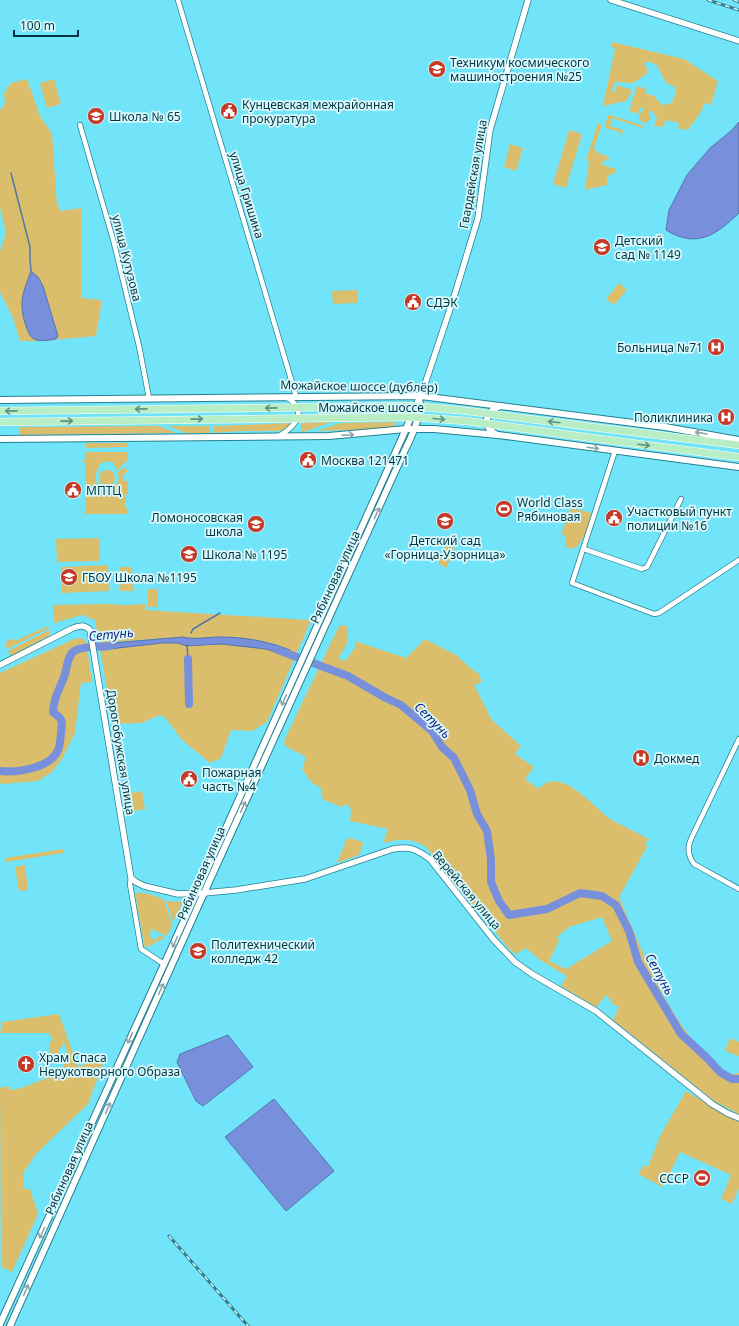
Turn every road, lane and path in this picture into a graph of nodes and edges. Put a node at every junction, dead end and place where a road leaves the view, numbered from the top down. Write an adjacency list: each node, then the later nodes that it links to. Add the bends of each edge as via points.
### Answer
1 (178, 0): 7 (street, улица Гришина)
2 (528, 0): 8 (street, Гвардейская улица, via 490,130 478,218)
3 (611, 0): 4 (street)
4 (739, 41)
5 (80, 125): 9 (street, улица Кутузова, via 114,243)
6 (285, 396): 7 (main road, Можайское шоссе (дублёр)); 9 (main road, Можайское шоссе (дублёр)); 17 (street, via 294,403 298,416 293,426)
7 (296, 396): 8 (main road, Можайское шоссе (дублёр))
8 (421, 396): 11 (main road, Можайское шоссе (дублёр)); 14 (main road, Рябиновая улица); 15 (main road, Рябиновая улица)
9 (149, 398): 10 (main road, Можайское шоссе (дублёр))
10 (0, 400)
11 (502, 405): 16 (main road, via 490,412 487,418 487,425); 19 (main road, Можайское шоссе (дублёр), one-way to 11, via 665,427)
12 (0, 411): 20 (main road, Можайское шоссе, one-way to 12, bridge, via 412,406)
13 (0, 422): 22 (main road, Можайское шоссе, one-way to 22, bridge, via 411,417)
14 (406, 429): 15 (main road); 17 (main road, one-way to 14, via 354,434); 33 (main road, Рябиновая улица, one-way to 33)
15 (415, 429): 16 (main road); 34 (main road, Рябиновая улица, one-way to 15)
16 (498, 435): 21 (main road, one-way to 21)
17 (279, 436): 18 (main road)
18 (0, 438)
19 (739, 440)
20 (739, 445)
21 (615, 451): 23 (main road); 27 (street)
22 (739, 457)
23 (712, 463): 24 (main road); 25 (main road)
24 (739, 464)
25 (739, 467)
26 (681, 499): 27 (street, via 647,567 642,569)
27 (584, 549): 28 (street, via 572,582 654,614)
28 (739, 560)
29 (0, 665): 31 (street, Дорогобужская улица, via 78,626 86,626 90,630)
30 (739, 739): 32 (street, via 688,847 689,856 694,864)
31 (131, 878): 33 (street, Верейская улица, via 144,886 165,891 178,894); 35 (street, Дорогобужская улица, via 141,949)
32 (739, 889)
33 (196, 893): 34 (street, Верейская улица); 35 (main road, Рябиновая улица, one-way to 35)
34 (204, 893): 36 (street, Верейская улица, via 243,890 305,879 393,849 406,847 419,851 430,859 494,940 515,962 596,1011 712,1104); 38 (main road, Рябиновая улица, one-way to 34)
35 (164, 964): 37 (main road, Рябиновая улица, one-way to 37)
36 (739, 1118)
37 (0, 1324)
38 (10, 1326)

